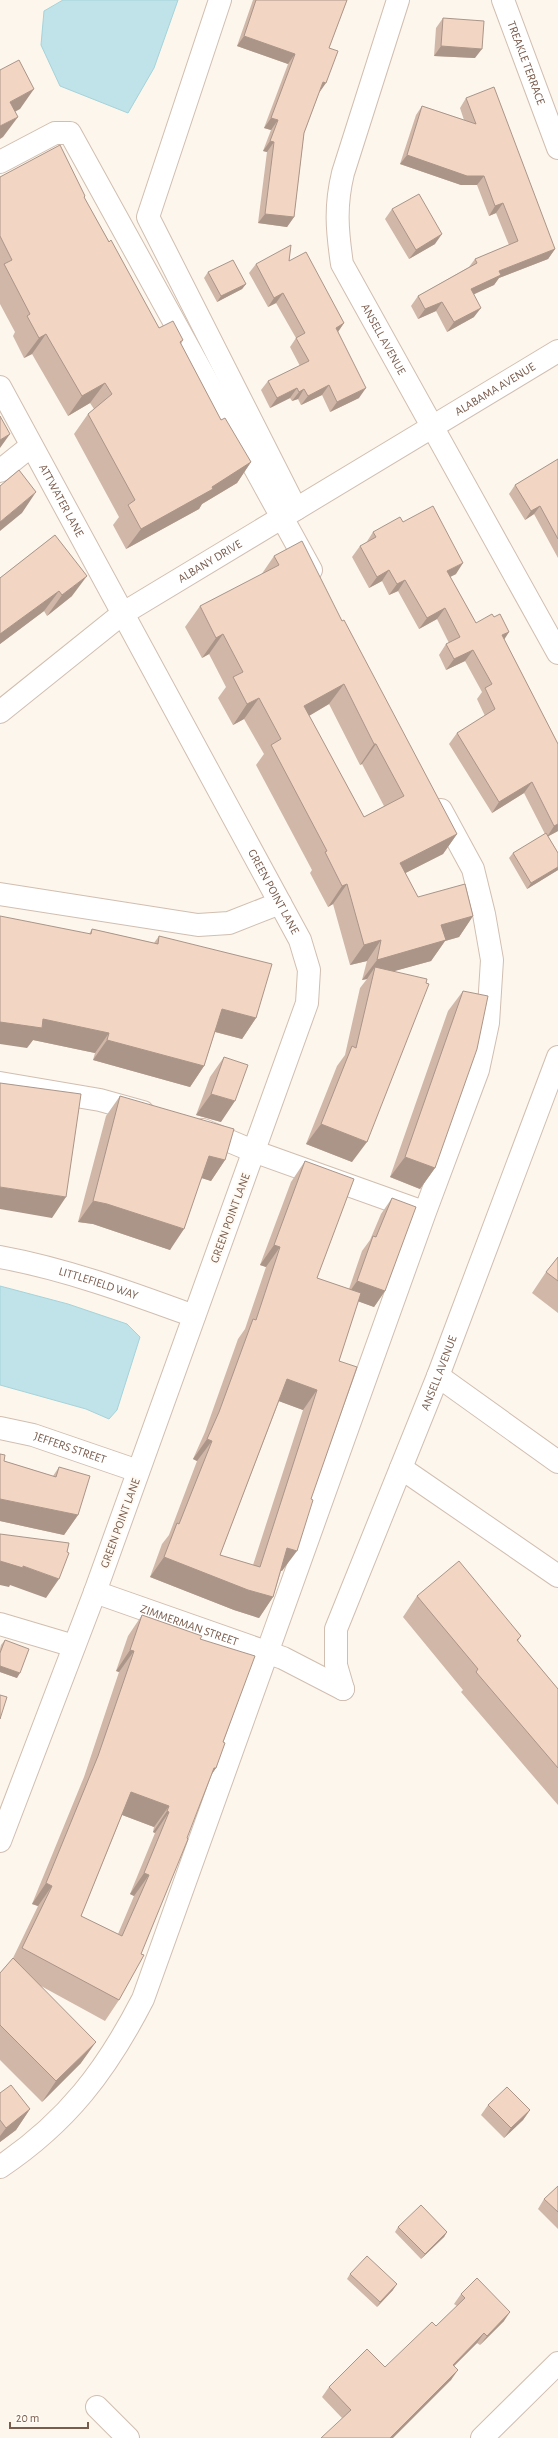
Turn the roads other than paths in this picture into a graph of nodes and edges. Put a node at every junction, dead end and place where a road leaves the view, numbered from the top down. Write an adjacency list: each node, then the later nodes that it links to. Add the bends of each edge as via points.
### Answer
1 (220, 0): 11 (street, via 148,217)
2 (398, 0): 8 (street, ANSELL AVENUE, via 343,173 337,198 336,227 342,264)
3 (503, 0): 4 (street, TREAKLE TERRACE)
4 (558, 148)
5 (0, 162): 11 (street, via 55,134 70,134)
6 (558, 351): 8 (street, ALABAMA AVENUE)
7 (0, 387): 9 (street, ATTWATER LANE)
8 (432, 426): 11 (street, ALBANY DRIVE); 14 (street, ANSELL AVENUE)
9 (31, 446): 10 (street); 13 (street, ATTWATER LANE)
10 (0, 471)
11 (289, 513): 12 (street); 13 (street, ALBANY DRIVE)
12 (320, 586)
13 (122, 614): 15 (street, ALBANY DRIVE); 18 (street, GREEN POINT LANE)
14 (558, 653)
15 (0, 712)
16 (432, 794): 24 (street, via 473,869 492,960 492,989 478,1070)
17 (0, 894): 18 (street, via 198,925 229,923)
18 (280, 903): 23 (street, GREEN POINT LANE, via 300,940 309,970 307,1003)
19 (558, 1057): 27 (street, ANSELL AVENUE)
20 (0, 1083): 21 (street, via 100,1100)
21 (165, 1119)
22 (186, 1125): 23 (street, via 215,1133)
23 (254, 1151): 24 (street); 26 (street, GREEN POINT LANE)
24 (425, 1212): 36 (street)
25 (0, 1257): 26 (street, LITTLEFIELD WAY, via 129,1292)
26 (194, 1316): 31 (street, GREEN POINT LANE)
27 (438, 1376): 29 (street); 30 (street, ANSELL AVENUE)
28 (0, 1428): 31 (street, JEFFERS STREET, via 33,1435)
29 (558, 1462)
30 (400, 1468): 32 (street); 37 (street, ANSELL AVENUE, via 336,1629 336,1665)
31 (138, 1471): 33 (street, GREEN POINT LANE)
32 (558, 1576)
33 (95, 1592): 35 (street, GREEN POINT LANE); 36 (street, ZIMMERMAN STREET)
34 (0, 1624): 35 (street)
35 (74, 1646): 38 (street, GREEN POINT LANE)
36 (275, 1656): 37 (street, ZIMMERMAN STREET); 39 (street, via 143,1999 123,2038 69,2111 32,2145)
37 (344, 1689)
38 (2, 1832)
39 (0, 2167)
40 (558, 2363): 43 (street)
41 (97, 2407): 42 (street)
42 (128, 2438)
43 (482, 2438)

